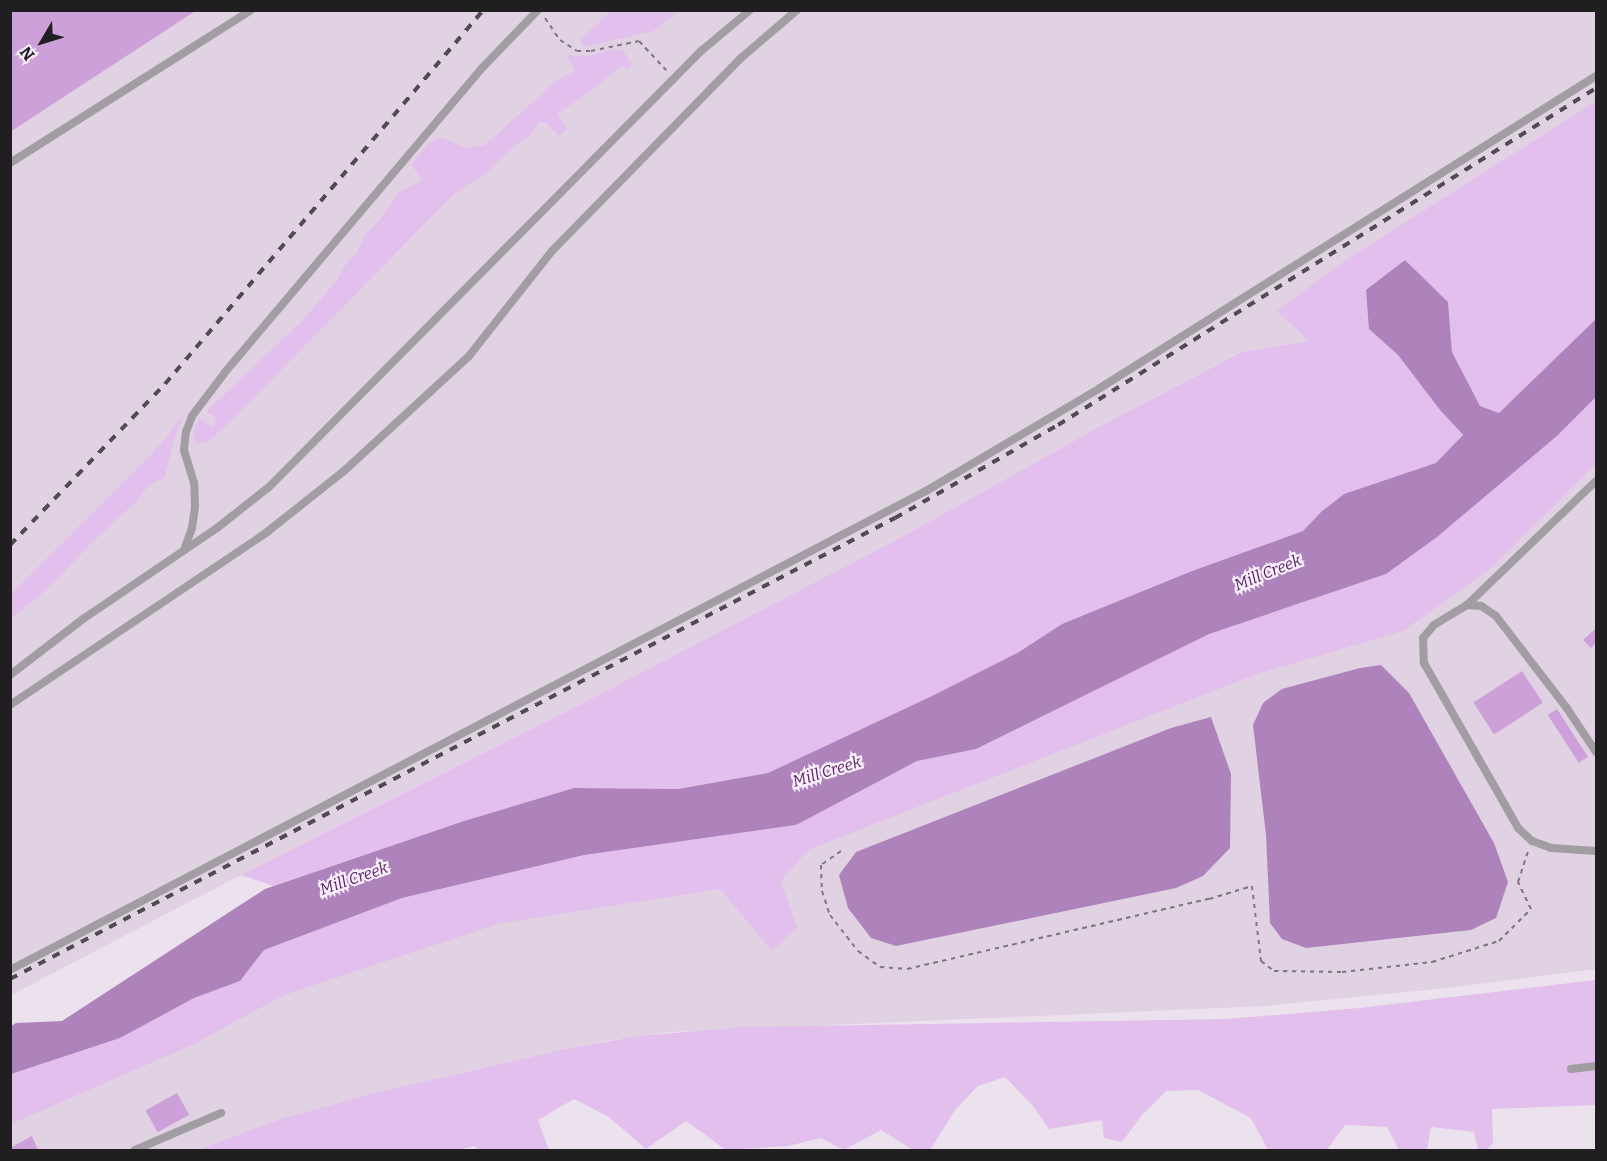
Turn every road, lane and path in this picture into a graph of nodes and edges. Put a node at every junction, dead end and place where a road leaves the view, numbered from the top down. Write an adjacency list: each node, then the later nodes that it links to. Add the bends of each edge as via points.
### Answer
1 (251, 10): 7 (lane)
2 (539, 10): 6 (path, via 568,47 586,52 639,41); 9 (lane, via 483,67 198,408 187,427 184,444 194,483 195,507)
3 (750, 10): 6 (lane)
4 (797, 10): 12 (lane, via 741,58 558,244 469,356 344,471 267,532)
5 (1596, 76): 17 (lane, via 1100,388 926,491)
6 (674, 79): 9 (lane, via 286,471)
7 (10, 163)
8 (1596, 481): 10 (lane)
9 (183, 552): 11 (lane, via 83,619)
10 (1467, 605): 13 (lane, via 1480,606 1496,616); 14 (lane, via 1434,625 1423,638 1424,663 1510,818)
11 (10, 675)
12 (10, 705)
13 (1596, 752)
14 (1532, 841): 15 (path, via 1518,882 1531,909 1499,941 1432,962 1342,972 1274,971 1262,961 1251,886 907,969 880,966 858,951 830,915 822,891 821,865); 16 (lane, via 1551,848)
15 (841, 851)
16 (1596, 851)
17 (10, 970)
18 (1596, 1066): 19 (lane)
19 (1571, 1070)
20 (220, 1113): 21 (lane)
21 (135, 1150)

